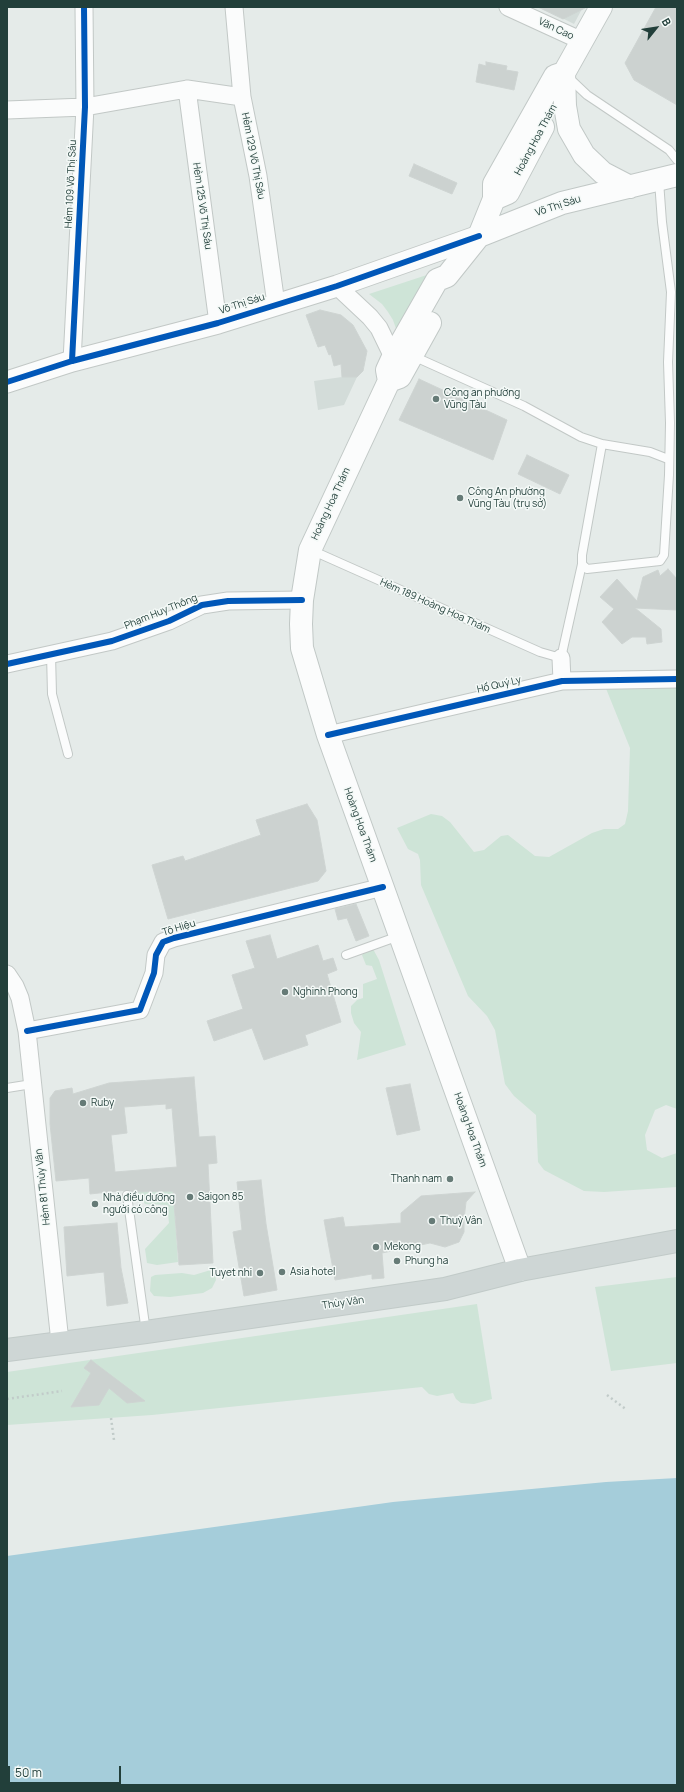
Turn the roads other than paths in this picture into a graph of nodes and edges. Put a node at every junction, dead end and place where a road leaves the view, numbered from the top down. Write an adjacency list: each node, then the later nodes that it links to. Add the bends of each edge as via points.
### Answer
1 (84, 7): 9 (street, Hẻm 109 Võ Thị Sáu)
2 (234, 7): 8 (street, Hẻm 129 Võ Thị Sáu)
3 (508, 7): 5 (street, Văn Cao)
4 (601, 7): 5 (main road, Hoàng Hoa Thám)
5 (582, 41): 6 (main road, Hoàng Hoa Thám)
6 (565, 78): 11 (lane, via 669,150); 13 (main road, via 569,129 576,143 584,155 603,173); 14 (main road, Hoàng Hoa Thám, via 555,76 494,184 494,199)
7 (187, 89): 8 (street); 9 (street); 17 (street, Hẻm 125 Võ Thị Sáu)
8 (242, 97): 16 (street, Hẻm 129 Võ Thị Sáu, via 258,176)
9 (85, 107): 10 (street); 19 (street, Hẻm 109 Võ Thị Sáu)
10 (7, 110)
11 (677, 160)
12 (668, 178): 13 (main road, Võ Thị Sáu); 22 (lane, via 671,292)
13 (630, 186): 14 (main road, Võ Thị Sáu, via 562,203)
14 (479, 236): 15 (street, Võ Thị Sáu); 18 (main road, Hoàng Hoa Thám, via 448,276 449,288)
15 (337, 286): 16 (street, Võ Thị Sáu); 18 (street, via 370,317)
16 (276, 304): 17 (street, Võ Thị Sáu)
17 (218, 322): 19 (street, Võ Thị Sáu)
18 (402, 356): 21 (lane, via 524,406 581,437); 23 (main road, Hoàng Hoa Thám, via 400,377 389,381)
19 (72, 361): 20 (street, Võ Thị Sáu)
20 (7, 382)
21 (602, 444): 22 (lane, via 650,452); 24 (lane)
22 (668, 459): 24 (lane, via 664,555 660,561 586,569)
23 (310, 550): 25 (main road, Hoàng Hoa Thám); 27 (lane, Hẻm 189 Hoàng Hoa Thám, via 540,652)
24 (582, 564): 27 (lane)
25 (302, 600): 26 (street, Phạm Huy Thông, via 228,601 202,605 145,631); 31 (main road, Hoàng Hoa Thám, via 302,648)
26 (51, 654): 28 (street, Phạm Huy Thông); 32 (lane, via 52,694)
27 (561, 658): 30 (street)
28 (7, 664)
29 (677, 679): 30 (street, Hồ Quý Ly)
30 (562, 681): 31 (street, Hồ Quý Ly)
31 (328, 735): 33 (main road, Hoàng Hoa Thám)
32 (68, 754)
33 (383, 887): 34 (main road, Hoàng Hoa Thám); 37 (street, Tô Hiệu, via 162,942 140,1010)
34 (400, 935): 35 (lane); 42 (main road, Hoàng Hoa Thám)
35 (346, 956)
36 (7, 974): 37 (street, Hẻm 81 Thùy Vân, via 20,998)
37 (27, 1031): 38 (street, Hẻm 81 Thùy Vân)
38 (32, 1084): 39 (lane); 44 (street, Hẻm 81 Thùy Vân)
39 (7, 1088)
40 (127, 1195): 43 (lane)
41 (677, 1241): 42 (main road, Thùy Vân)
42 (520, 1270): 43 (main road, Thùy Vân, via 445,1289)
43 (146, 1332): 44 (main road, Thùy Vân)
44 (60, 1342): 45 (main road, Thùy Vân)
45 (7, 1350)

